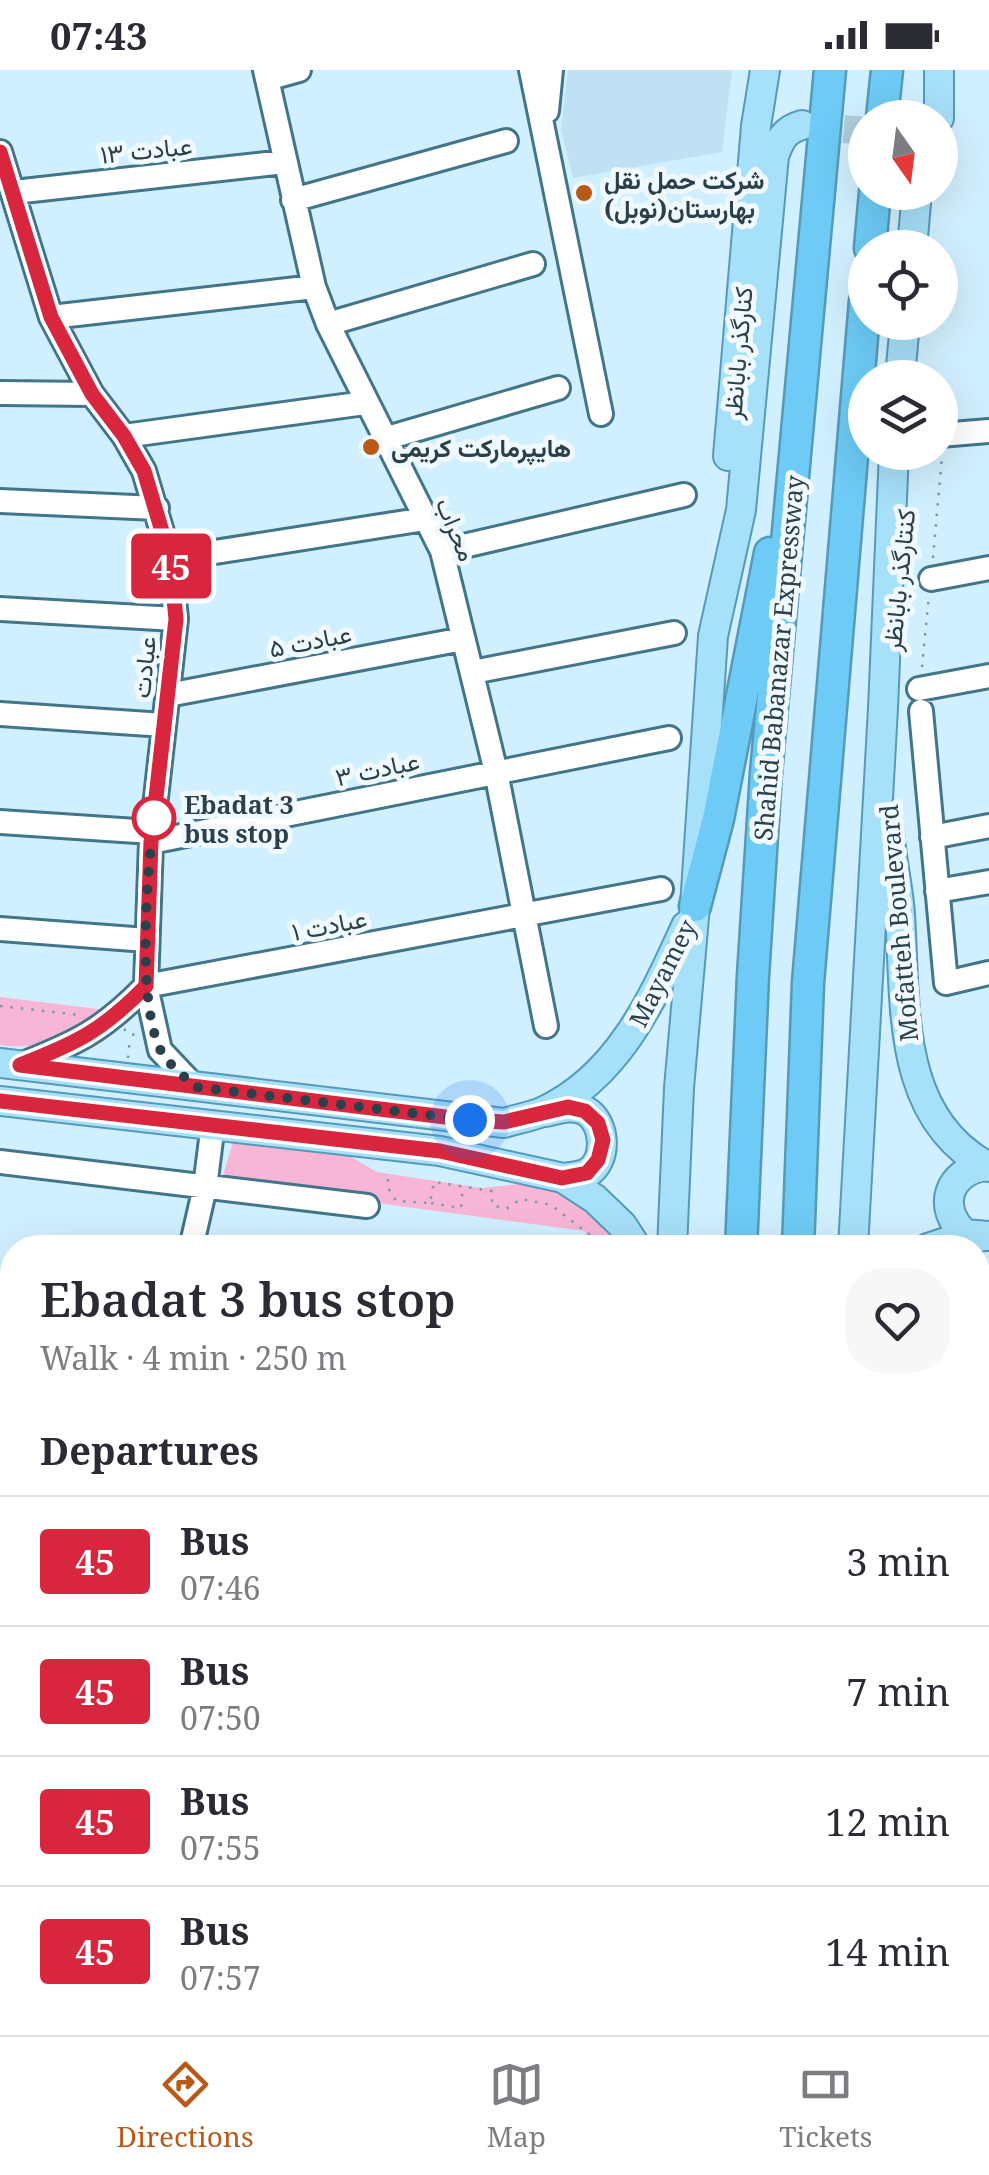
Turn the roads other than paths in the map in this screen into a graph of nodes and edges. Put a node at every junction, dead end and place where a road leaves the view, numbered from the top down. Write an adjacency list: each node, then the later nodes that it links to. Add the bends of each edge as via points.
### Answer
1 (299, 70): 8 (street)
2 (531, 70): 12 (street)
3 (551, 70): 12 (street)
4 (765, 70): 48 (main road, کنارگذر بابانظر)
5 (830, 70): 30 (highway, Shahid Babanazar Expressway)
6 (887, 70): 9 (highway)
7 (939, 70): 10 (main road)
8 (266, 75): 15 (street, محراب)
9 (884, 100)
10 (939, 100)
11 (802, 125): 48 (main road, via 781,137 774,156 741,510)
12 (544, 137): 29 (street)
13 (506, 141): 17 (street)
14 (0, 152): 16 (street, عبادت)
15 (284, 162): 16 (street, عبادت ۱۳); 17 (street, محراب)
16 (14, 192): 19 (street, عبادت)
17 (294, 200): 21 (street, محراب)
18 (0, 232): 19 (street)
19 (26, 234): 22 (street, عبادت)
20 (533, 264): 23 (street)
21 (314, 288): 22 (street); 23 (street, محراب)
22 (51, 317): 27 (street, عبادت)
23 (328, 324): 28 (street, محراب)
24 (862, 340): 86 (highway, via 810,946)
25 (558, 388): 34 (street)
26 (0, 392): 27 (street)
27 (92, 394): 33 (street, عبادت)
28 (366, 403): 33 (street); 34 (street, محراب)
29 (601, 414)
30 (799, 418): 65 (highway); 85 (highway, Shahid Babanazar Expressway, via 766,773)
31 (989, 431): 32 (street)
32 (958, 434)
33 (124, 436): 39 (street, عبادت)
34 (384, 439): 40 (street, محراب)
35 (893, 470): 53 (main road)
36 (910, 470): 53 (main road, کنتارگذر بابانظر)
37 (684, 495): 41 (street)
38 (0, 500): 39 (street)
39 (157, 508): 42 (street, عبادت)
40 (425, 519): 41 (street, محراب); 42 (street)
41 (442, 551): 49 (street, محراب)
42 (170, 558): 46 (street, عبادت)
43 (989, 568): 44 (street)
44 (931, 579)
45 (0, 609): 46 (street)
46 (176, 619): 52 (street, عبادت)
47 (674, 633): 50 (street)
48 (713, 636): 65 (main road)
49 (463, 640): 50 (street, محراب); 52 (street, عبادت ۵)
50 (474, 672): 57 (street, محراب)
51 (989, 676): 61 (street, via 920,700)
52 (168, 695): 55 (street, عبادت)
53 (883, 708): 78 (main road, Mofatteh Boulevard, via 912,1071 955,1143); 87 (main road)
54 (0, 714): 55 (street)
55 (164, 725): 60 (street, عبادت)
56 (669, 738): 57 (street, عبادت ۳)
57 (496, 772): 60 (street, عبادت ۳); 66 (street, محراب)
58 (0, 822): 60 (street, عبادت ۳)
59 (989, 826): 61 (street)
60 (152, 837): 68 (street, عبادت)
61 (932, 837): 64 (street)
62 (989, 882): 64 (street)
63 (661, 889): 66 (street, عبادت ۱)
64 (938, 891): 69 (street, via 946,984)
65 (696, 906): 75 (main road, Mayamey, via 626,1044 589,1082); 84 (main road)
66 (523, 915): 70 (street, عبادت ۱); 71 (street, محراب)
67 (0, 929): 68 (street)
68 (147, 940): 70 (street, عبادت)
69 (989, 973)
70 (146, 986): 72 (street, via 113,1019 72,1045); 73 (street, عبادت, via 160,1050)
71 (546, 1026)
72 (10, 1064): 73 (main road, Mayamey)
73 (195, 1087): 75 (main road, Mayamey, via 470,1120 504,1122)
74 (0, 1101): 76 (main road)
75 (542, 1112): 79 (main road, via 568,1107 598,1123 598,1160 587,1173)
76 (212, 1124): 79 (main road, via 440,1151); 80 (street)
77 (0, 1162): 80 (street)
78 (987, 1167): 88 (main road, via 959,1176 948,1202 950,1216)
79 (562, 1178): 83 (main road, via 595,1199)
80 (205, 1188): 81 (street); 82 (street)
81 (366, 1206)
82 (195, 1235)
83 (629, 1235)
84 (673, 1235)
85 (742, 1235)
86 (799, 1235)
87 (854, 1235)
88 (973, 1235)

